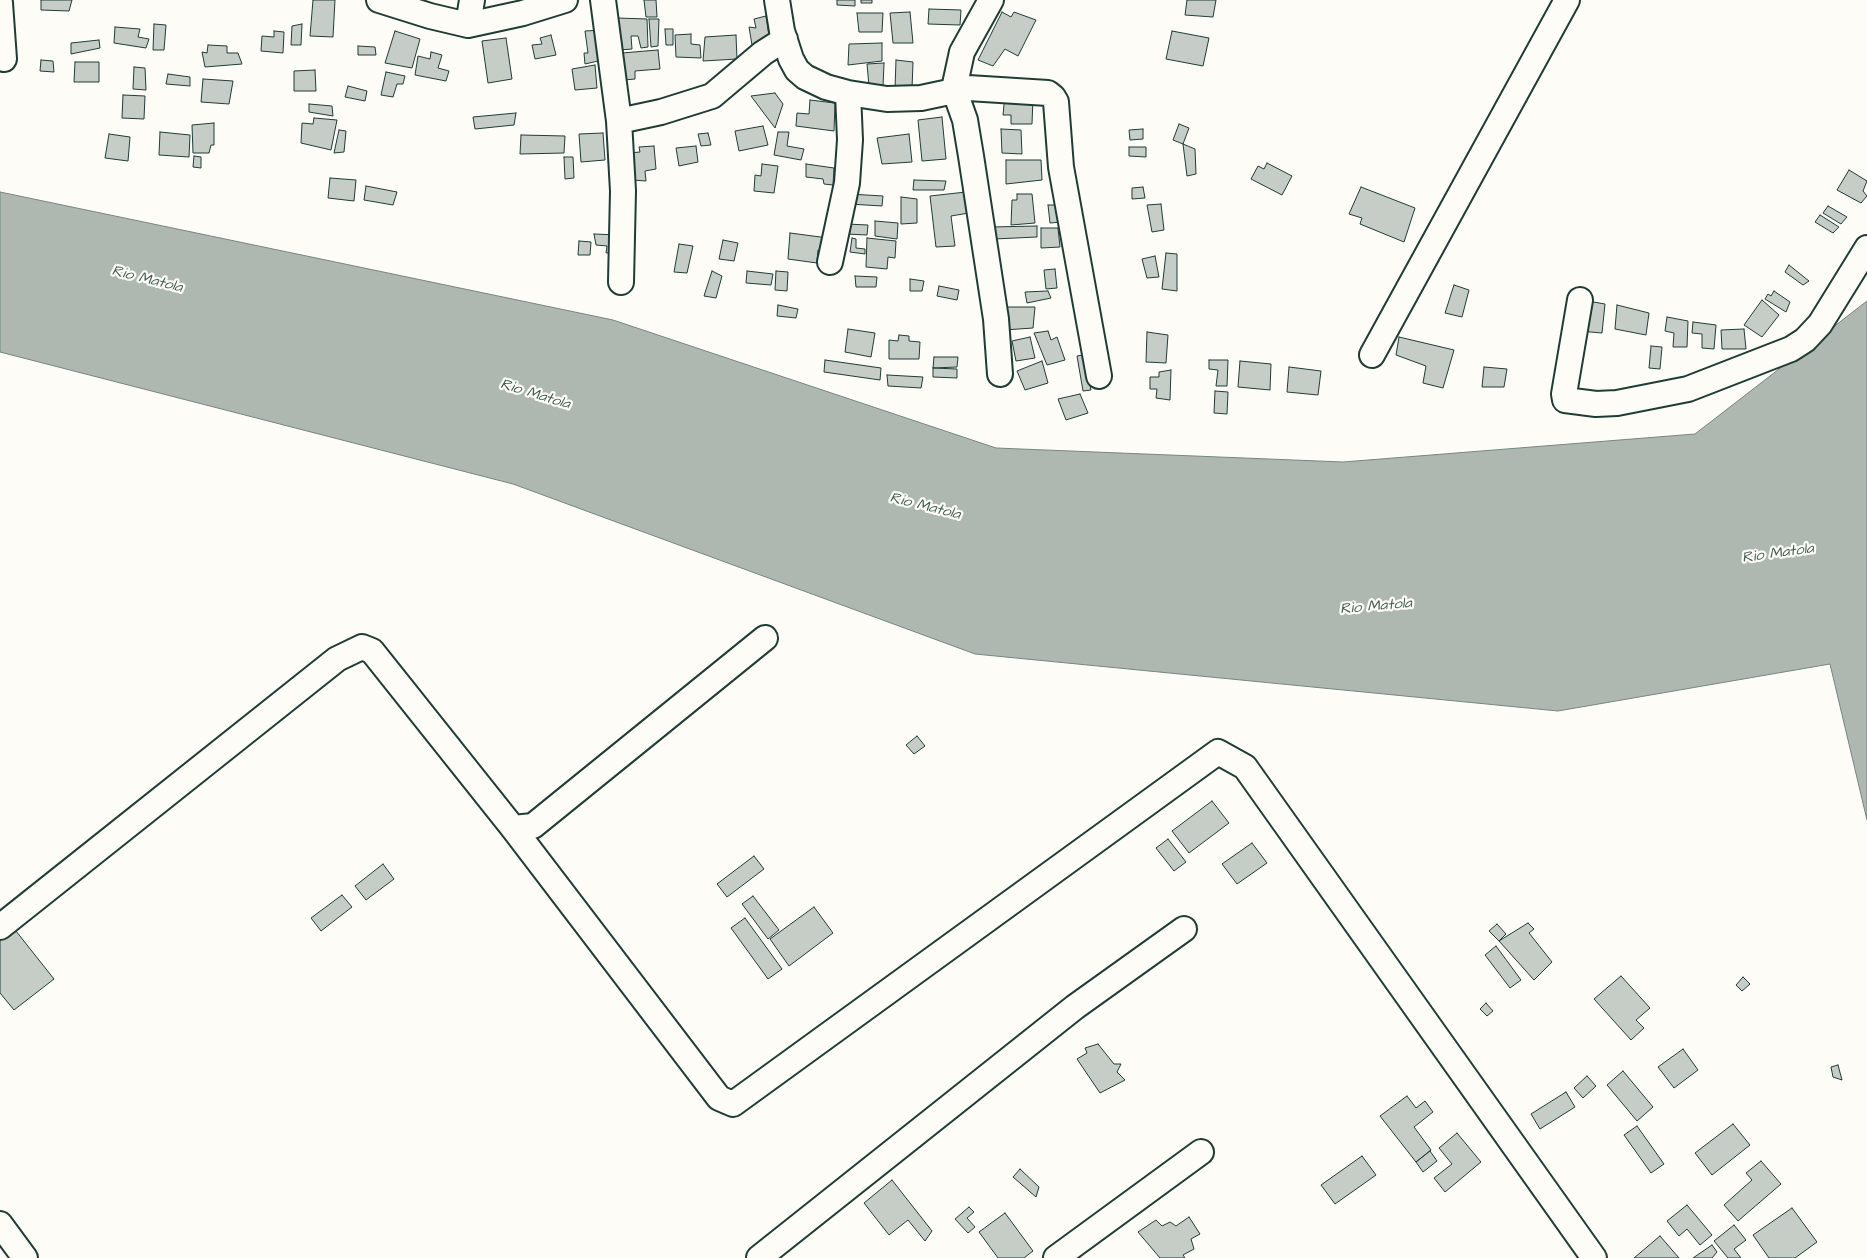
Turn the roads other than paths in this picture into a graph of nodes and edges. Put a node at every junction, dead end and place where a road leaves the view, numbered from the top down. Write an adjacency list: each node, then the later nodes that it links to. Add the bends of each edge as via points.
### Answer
1 (379, 0): 9 (street)
2 (472, 0): 9 (street)
3 (564, 0): 9 (street, via 523,13)
4 (603, 0): 14 (street)
5 (776, 0): 10 (street)
6 (1567, 0): 19 (street)
7 (988, 2): 12 (street, via 962,52)
8 (0, 3): 11 (street)
9 (468, 24)
10 (785, 40): 13 (street, via 791,59 805,77); 14 (street, via 763,53 712,96)
11 (4, 58)
12 (954, 89): 13 (street, via 912,98 887,99); 20 (street, via 965,120 971,156); 21 (street, via 1048,93 1056,102 1061,167)
13 (848, 94): 16 (street, via 850,140 846,183)
14 (619, 121): 17 (street, via 623,191)
15 (1867, 248): 18 (street, via 1820,324 1791,349 1688,389 1617,403 1565,400)
16 (830, 262)
17 (621, 282)
18 (1580, 300)
19 (1372, 355)
20 (1000, 374)
21 (1100, 376)
22 (765, 638): 23 (street, via 533,826)
23 (513, 828): 24 (street, via 372,651 362,647 337,659); 31 (street, via 719,1098 733,1104 1218,752 1245,766)
24 (0, 927)
25 (1184, 929): 29 (street, via 1075,1007)
26 (1201, 1152): 30 (street)
27 (0, 1224): 28 (street)
28 (25, 1258)
29 (759, 1258)
30 (1056, 1258)
31 (1594, 1258)

